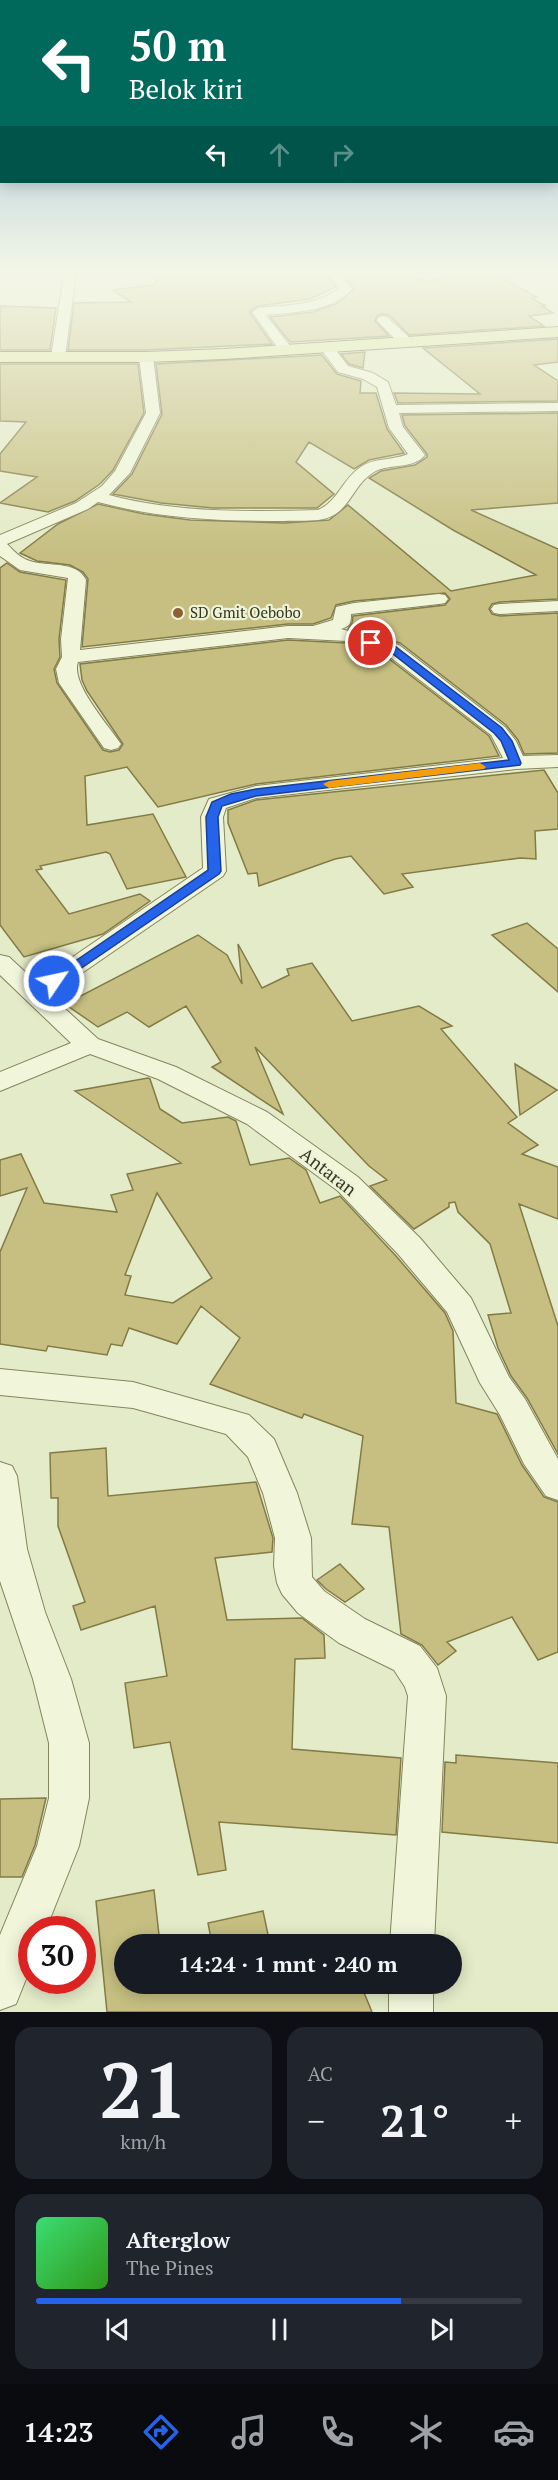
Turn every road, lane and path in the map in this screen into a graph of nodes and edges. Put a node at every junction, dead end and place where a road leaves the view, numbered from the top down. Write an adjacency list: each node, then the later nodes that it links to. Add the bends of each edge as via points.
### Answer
1 (147, 368): 5 (street, via 153,413 122,473)
2 (342, 368): 4 (street, via 383,385)
3 (558, 407): 4 (street)
4 (390, 409): 5 (street, via 396,428 417,455 365,470 326,514 222,515 122,505)
5 (97, 497): 7 (street)
6 (0, 525): 7 (street)
7 (31, 529): 8 (street)
8 (0, 541)
9 (0, 546): 14 (street, via 15,563 75,575)
10 (439, 599): 13 (street, via 342,611 342,623)
11 (558, 606): 12 (street)
12 (501, 609)
13 (315, 632): 14 (street); 17 (street, via 349,636 392,649 498,731)
14 (71, 657): 15 (street, via 66,669 69,683)
15 (111, 744)
16 (558, 761): 17 (street)
17 (516, 763): 19 (street, via 256,792 216,804 212,817 215,871)
18 (0, 962): 19 (street, Antaran)
19 (35, 994): 20 (street, Antaran)
20 (89, 1045): 21 (street); 24 (street, Antaran, via 167,1073 257,1118 348,1184 460,1306 496,1383)
21 (0, 1082)
22 (0, 1382): 26 (street, via 133,1395 237,1424 262,1449 293,1538 295,1583 311,1602 352,1631 407,1658 423,1680 427,1696)
23 (0, 1476): 25 (street)
24 (558, 1486)
25 (4, 1549): 27 (street, via 52,1679 69,1743 69,1798 58,1846)
26 (413, 1934)
27 (0, 1988)
28 (411, 1994): 29 (street)
29 (411, 2012)

